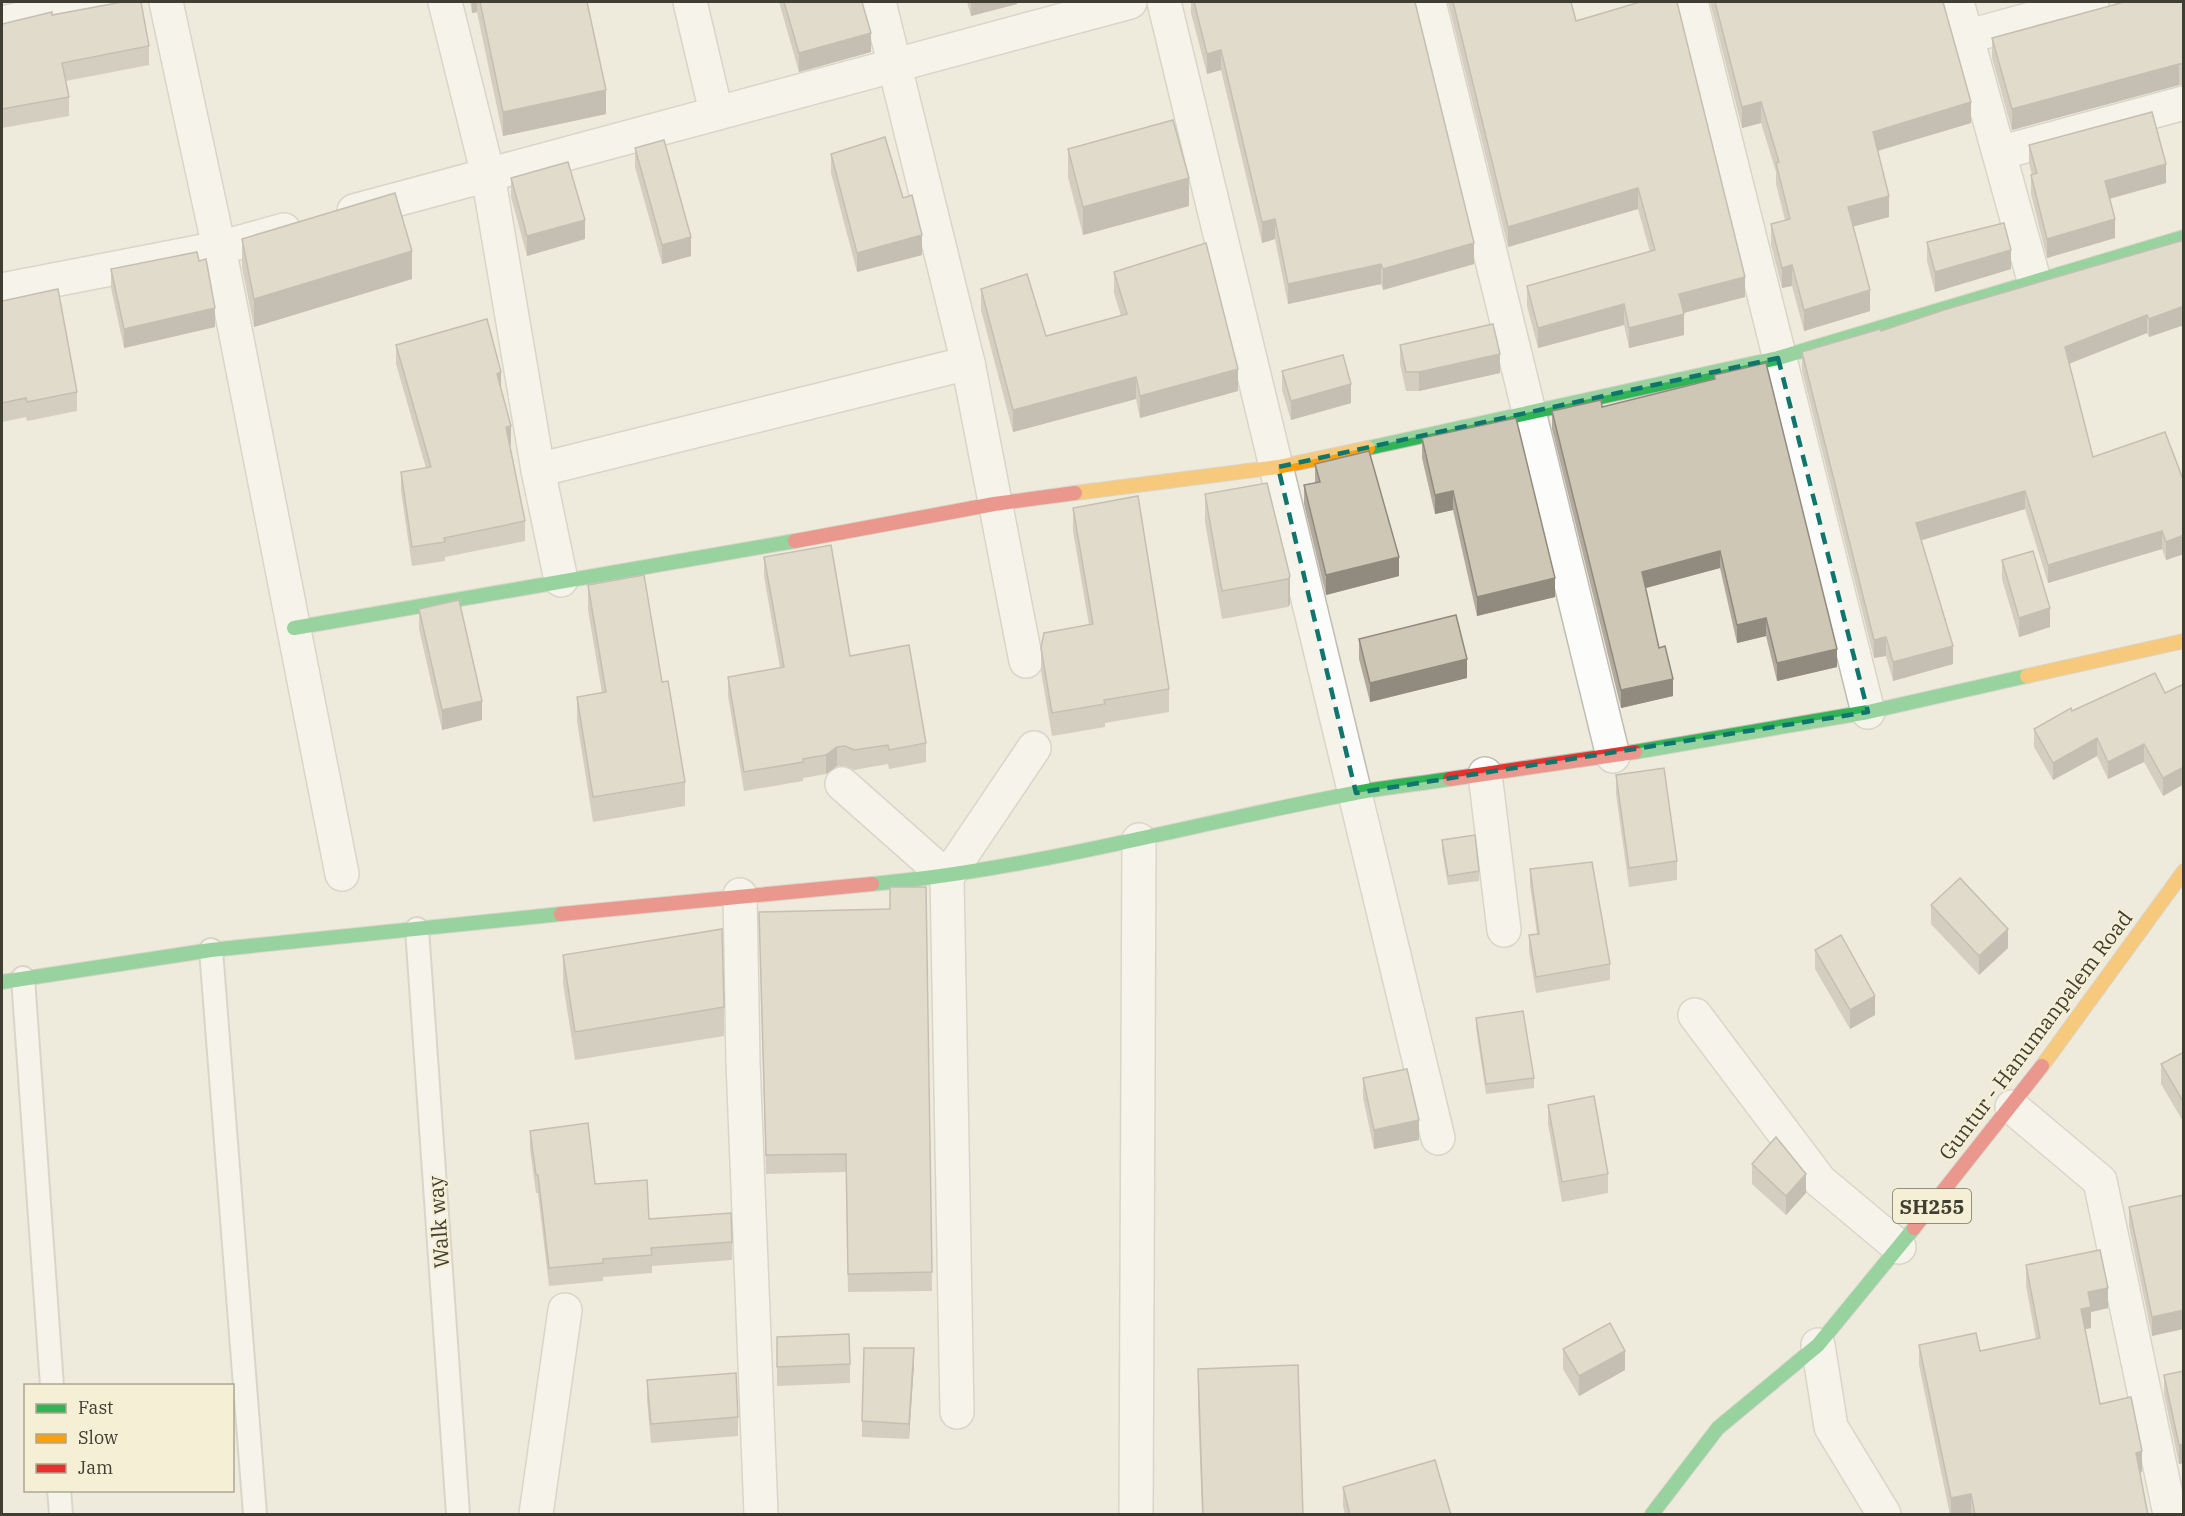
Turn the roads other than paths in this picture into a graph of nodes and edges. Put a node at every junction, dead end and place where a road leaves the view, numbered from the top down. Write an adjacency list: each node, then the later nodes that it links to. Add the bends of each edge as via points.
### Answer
1 (99, 2): 12 (street)
2 (166, 2): 20 (street)
3 (445, 2): 18 (street)
4 (690, 2): 16 (street)
5 (879, 2): 14 (street)
6 (1130, 2): 14 (street)
7 (1164, 2): 26 (street)
8 (1428, 2): 25 (street)
9 (1691, 2): 23 (street)
10 (1957, 2): 13 (street)
11 (2092, 2): 13 (street)
12 (2, 23)
13 (1966, 38): 17 (street)
14 (895, 64): 16 (street); 24 (street)
15 (2184, 103): 17 (street)
16 (716, 112): 18 (street)
17 (1999, 153): 21 (street)
18 (488, 175): 20 (street); 27 (street)
19 (2184, 237): 21 (street)
20 (219, 248): 22 (street); 30 (street)
21 (2034, 280): 23 (street)
22 (2, 290)
23 (1778, 358): 25 (street); 33 (street)
24 (968, 363): 27 (street); 28 (street)
25 (1529, 415): 26 (street); 35 (street)
26 (1278, 467): 28 (street); 38 (street)
27 (538, 470): 29 (street)
28 (994, 504): 29 (street, via 684,562); 32 (street)
29 (561, 580): 30 (street)
30 (294, 628): 40 (street)
31 (2184, 641): 33 (street)
32 (1026, 661)
33 (1868, 712): 35 (street)
34 (1034, 748): 41 (street)
35 (1613, 756): 36 (street)
36 (1485, 774): 38 (street); 45 (street)
37 (842, 783): 41 (street)
38 (1356, 793): 39 (street); 50 (street)
39 (1139, 840): 41 (street); 62 (street)
40 (342, 873)
41 (947, 877): 43 (street); 55 (street)
42 (2180, 883): 49 (street, Guntur - Hanumanpalem Road / SH255)
43 (740, 895): 44 (street); 61 (street)
44 (417, 929): 46 (street); 59 (lane, Walk way)
45 (1504, 930)
46 (211, 950): 47 (street); 58 (lane)
47 (12, 980): 54 (lane)
48 (1695, 1015): 51 (street, via 1820,1181)
49 (2012, 1107): 51 (street, Guntur - Hanumanpalem Road / SH255); 65 (street, via 2100,1181)
50 (1438, 1138)
51 (1899, 1247): 53 (street, Guntur - Hanumanpalem Road / SH255)
52 (564, 1310): 60 (street)
53 (1818, 1345): 63 (street, Guntur - Hanumanpalem Road / SH255, via 1718,1428); 64 (street, via 1831,1427)
54 (52, 1384)
55 (957, 1412)
56 (59, 1492): 57 (lane)
57 (61, 1515)
58 (255, 1515)
59 (458, 1515)
60 (536, 1515)
61 (761, 1515)
62 (1136, 1515)
63 (1652, 1515)
64 (1884, 1515)
65 (2170, 1515)

